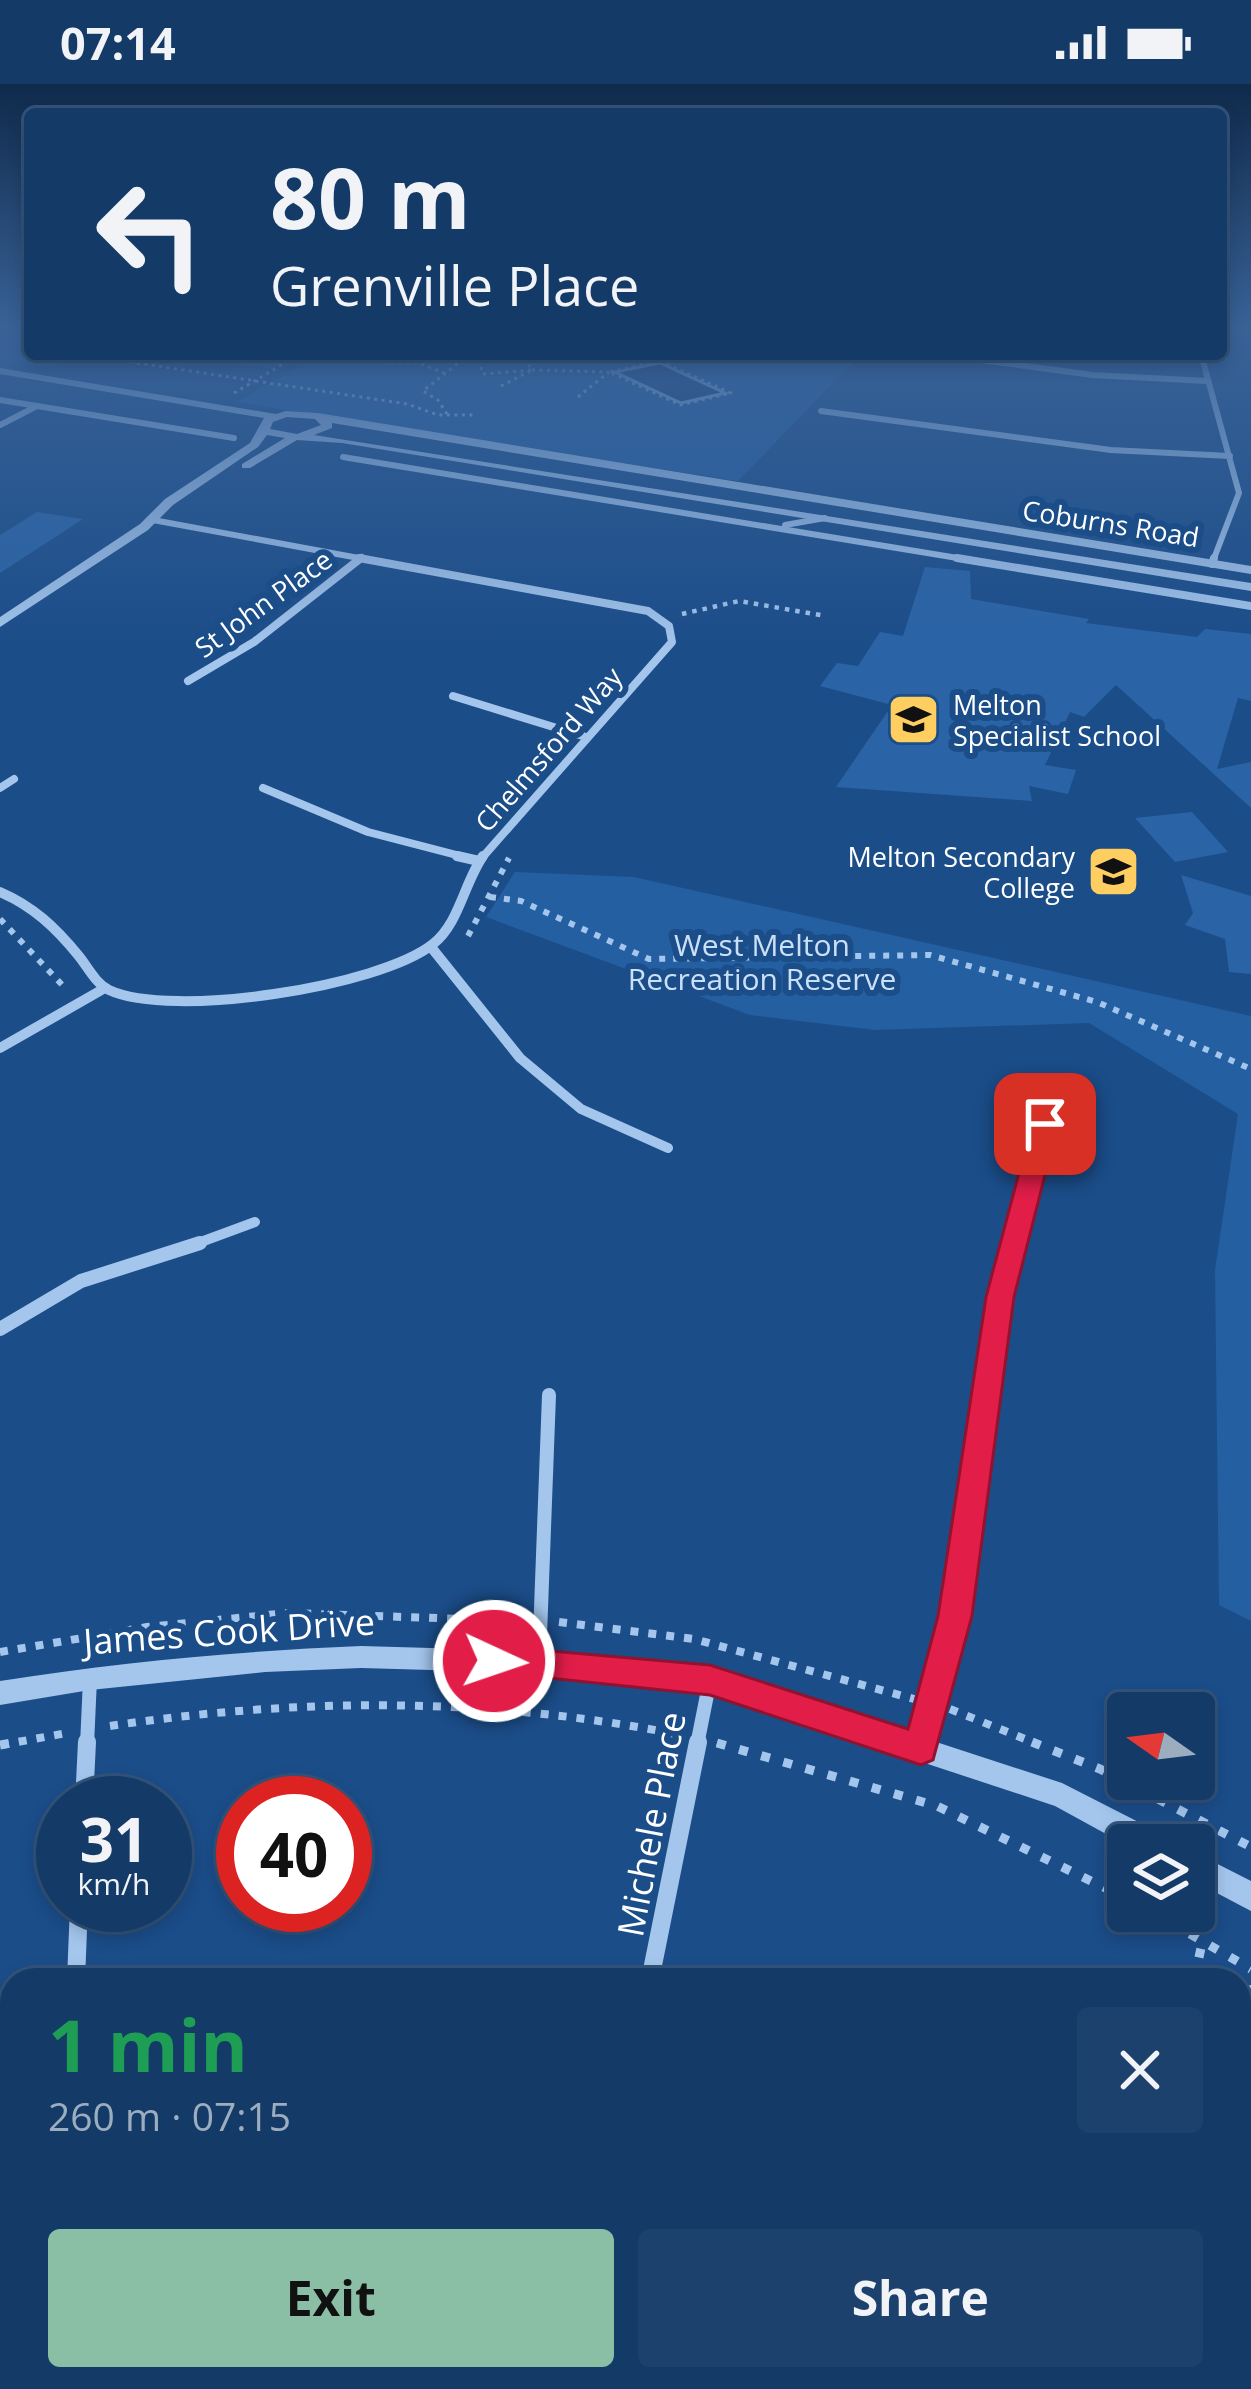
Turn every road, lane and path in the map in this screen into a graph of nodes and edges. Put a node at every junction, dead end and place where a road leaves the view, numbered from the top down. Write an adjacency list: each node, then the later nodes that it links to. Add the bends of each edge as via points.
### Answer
1 (219, 436): 9 (street)
2 (260, 436): 14 (street)
3 (290, 436): 8 (street, Coburns Road)
4 (303, 436): 8 (street)
5 (428, 436): 12 (street, Coburns Road)
6 (1004, 436): 10 (street)
7 (1224, 436): 10 (street)
8 (297, 437): 13 (street, Coburns Road); 14 (street)
9 (234, 438)
10 (1231, 456): 20 (street, via 1238,502)
11 (343, 457): 17 (street, Coburns Road)
12 (684, 479): 13 (street); 20 (street, Coburns Road)
13 (670, 493): 15 (street, Coburns Road)
14 (155, 518): 19 (street, Chelmsford Way); 26 (street)
15 (825, 518): 16 (street, Coburns Road); 17 (street, Coburns Road)
16 (874, 526): 18 (street, Coburns Road); 22 (street, Coburns Road)
17 (772, 527): 18 (street, Coburns Road)
18 (908, 549): 24 (street, Coburns Road)
19 (362, 557): 28 (street, St John Place, via 254,642); 30 (street, Chelmsford Way, via 665,618 672,643)
20 (1212, 564): 21 (street, Coburns Road); 22 (street)
21 (1251, 570)
22 (1204, 579): 23 (street, Coburns Road)
23 (1251, 586)
24 (1251, 606)
25 (826, 616): 27 (path, via 739,601 681,613)
26 (0, 622)
27 (692, 626)
28 (188, 681)
29 (453, 696): 30 (street)
30 (586, 737): 35 (street, Chelmsford Way)
31 (14, 779): 32 (street)
32 (0, 788)
33 (263, 788): 35 (street, via 403,846)
34 (513, 851): 37 (path)
35 (479, 861): 39 (street, Chelmsford Way, via 456,919)
36 (0, 892): 41 (street, via 55,927)
37 (488, 897): 40 (path, via 473,931); 44 (path, via 521,901 667,962 930,955 1097,1002)
38 (0, 920): 42 (path)
39 (430, 947): 40 (street); 41 (street, via 361,975 284,992 207,1001)
40 (441, 961): 46 (street, via 520,1058 581,1109)
41 (105, 988): 42 (street)
42 (83, 1000): 43 (street)
43 (0, 1048)
44 (1251, 1069)
45 (1045, 1124): 57 (street, via 1000,1297 955,1616)
46 (668, 1148)
47 (255, 1222): 48 (street, via 56,1293)
48 (0, 1329)
49 (549, 1395): 50 (street)
50 (539, 1662): 51 (street, James Cook Drive, via 342,1658); 52 (street, James Cook Drive)
51 (90, 1678): 53 (street, James Cook Drive); 54 (street)
52 (710, 1680): 55 (street, Michele Place); 57 (street, James Cook Drive)
53 (0, 1694)
54 (88, 1730): 55 (path, via 394,1702 594,1720); 56 (path); 58 (street)
55 (698, 1739): 61 (path, via 938,1806); 67 (street, Michele Place)
56 (0, 1745)
57 (921, 1749): 59 (street, James Cook Drive, via 1062,1796)
58 (85, 1776)
59 (1115, 1824)
60 (1215, 1878): 62 (street)
61 (1107, 1889)
62 (1251, 1897)
63 (79, 1932): 66 (street)
64 (1190, 1932): 65 (path)
65 (1204, 1939): 68 (path); 69 (path)
66 (77, 1968)
67 (652, 1968)
68 (1197, 1968)
69 (1249, 1968)

